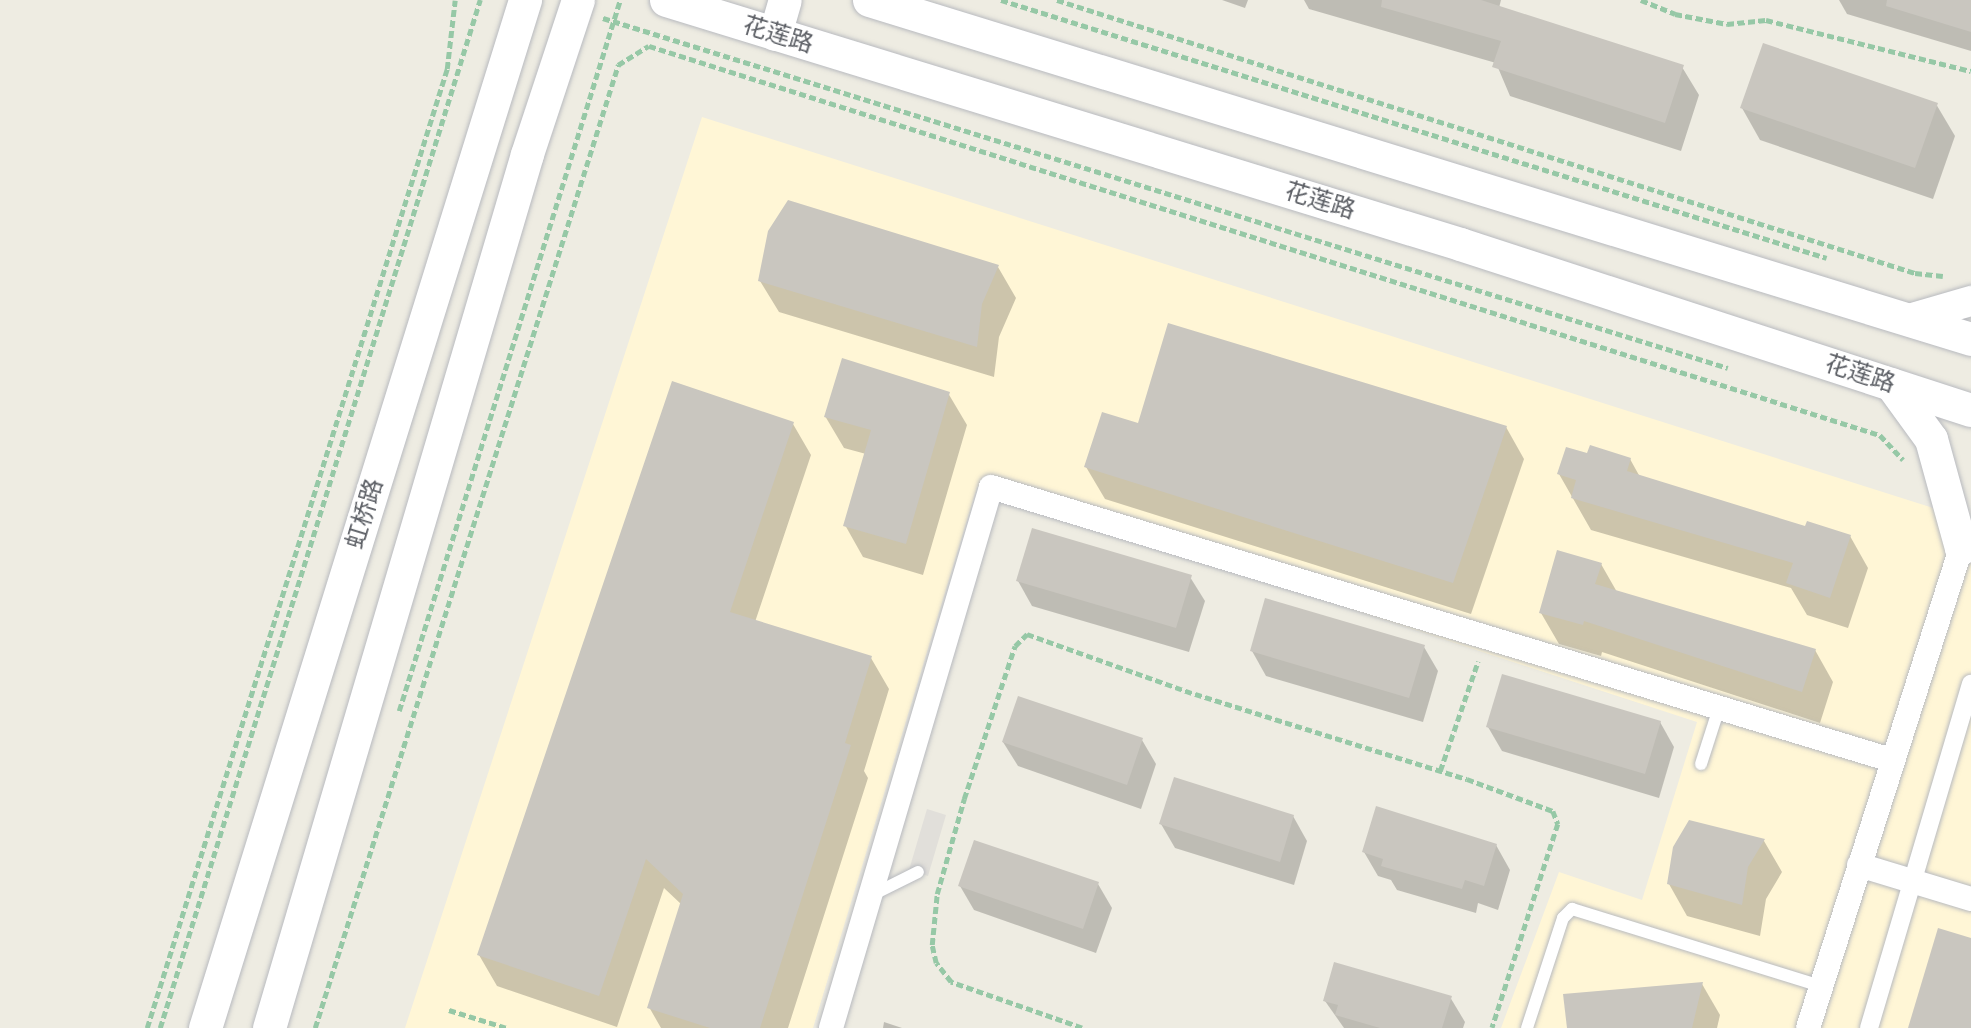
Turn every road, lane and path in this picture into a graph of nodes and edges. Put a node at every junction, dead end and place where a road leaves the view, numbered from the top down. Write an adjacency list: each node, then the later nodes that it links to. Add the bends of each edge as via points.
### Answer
1 (455, 0): 42 (path, via 447,69)
2 (480, 0): 43 (path)
3 (525, 0): 15 (main road, 虹桥路)
4 (620, 0): 12 (path)
5 (666, 0): 13 (main road, 花莲路)
6 (785, 0): 13 (main road)
7 (869, 0): 20 (main road)
8 (1001, 0): 17 (path)
9 (1057, 0): 18 (path, via 1915,273)
10 (1641, 0): 14 (path, via 1675,14 1727,24 1766,20)
11 (577, 5): 12 (path); 16 (main road)
12 (613, 21): 22 (path); 31 (path)
13 (775, 34): 23 (main road, 花莲路, via 1460,244)
14 (1971, 71)
15 (482, 138): 16 (main road); 44 (main road, 虹桥路)
16 (527, 154): 45 (main road)
17 (1835, 261)
18 (1956, 275)
19 (1971, 301): 20 (street)
20 (1909, 319): 21 (main road)
21 (1971, 339)
22 (1738, 371)
23 (1891, 384): 24 (main road, 花莲路); 26 (main road, via 1931,439)
24 (1971, 410)
25 (1906, 465): 46 (path, via 1880,435 649,46 618,65)
26 (1966, 543): 32 (street)
27 (1486, 637): 29 (street); 34 (path); 38 (street, via 991,487)
28 (1971, 684): 30 (street)
29 (1718, 708): 32 (street); 33 (lane)
30 (1967, 714): 37 (street)
31 (395, 723)
32 (1891, 760): 35 (street)
33 (1701, 764)
34 (1440, 771): 49 (path, via 1195,694 1036,637 1020,636 940,882 932,945 936,963 951,982); 50 (path, via 1539,804 1553,811 1558,824)
35 (1858, 865): 37 (street); 40 (street)
36 (918, 872): 38 (lane)
37 (1913, 881): 39 (street); 53 (street)
38 (874, 894): 48 (street)
39 (1971, 899)
40 (1821, 986): 51 (lane, via 1572,909 1563,918); 52 (street)
41 (449, 1010): 47 (path)
42 (147, 1028)
43 (160, 1028)
44 (205, 1028)
45 (269, 1028)
46 (315, 1028)
47 (507, 1028)
48 (831, 1028)
49 (1082, 1028)
50 (1492, 1028)
51 (1527, 1028)
52 (1808, 1028)
53 (1869, 1028)

